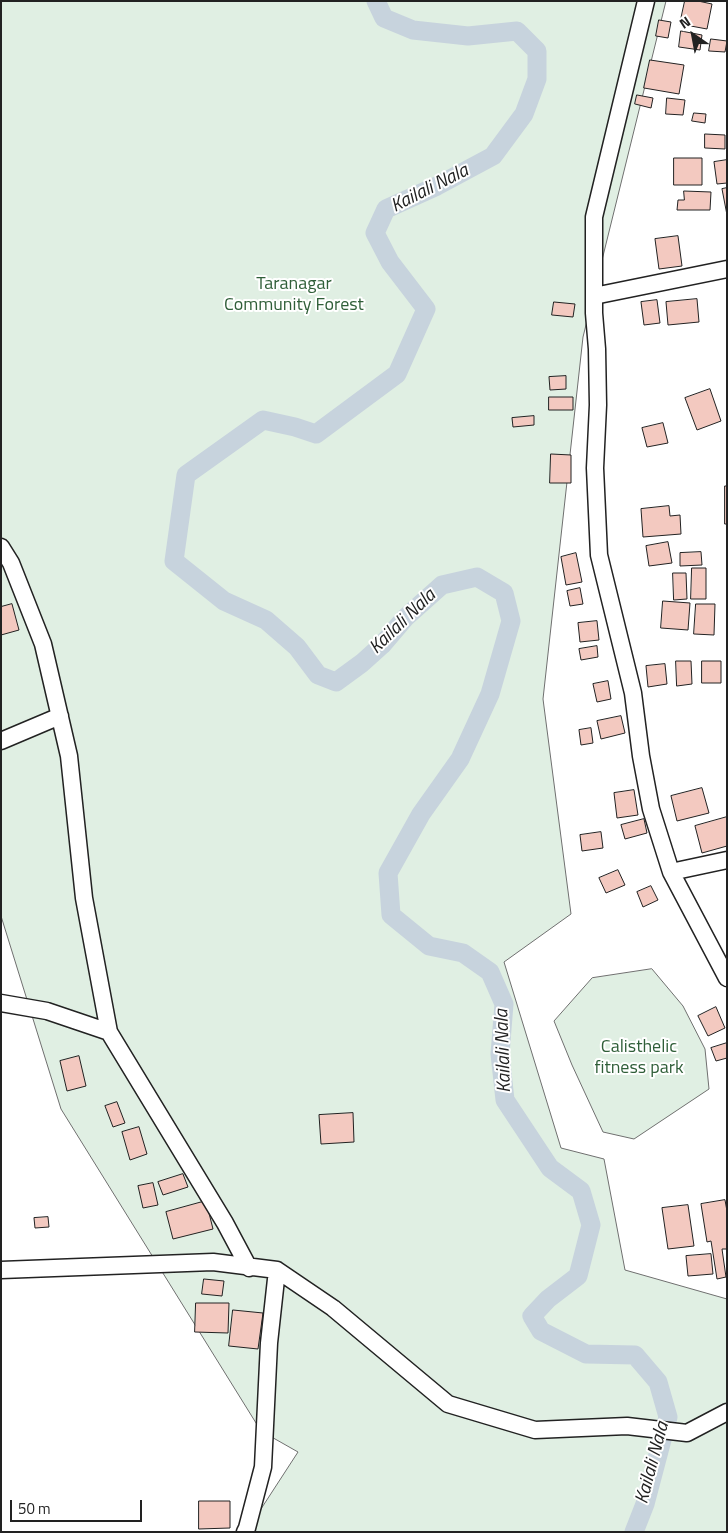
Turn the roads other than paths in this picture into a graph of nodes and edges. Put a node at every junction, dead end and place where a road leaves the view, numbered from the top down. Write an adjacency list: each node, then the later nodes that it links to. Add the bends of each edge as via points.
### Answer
1 (646, 1): 3 (street, via 594,217)
2 (727, 269): 3 (street)
3 (594, 296): 8 (street, via 599,555 633,693 651,809)
4 (1, 547): 5 (street, via 11,562 43,644)
5 (60, 716): 6 (street); 11 (street, via 69,756 84,898)
6 (1, 741)
7 (727, 860): 8 (street)
8 (672, 872): 9 (street)
9 (727, 978)
10 (1, 1002): 11 (street, via 47,1011)
11 (109, 1032): 12 (street)
12 (249, 1268): 13 (street, via 213,1262); 14 (street)
13 (1, 1270)
14 (277, 1270): 15 (street, via 333,1308 448,1404 535,1430 627,1426 687,1433); 16 (street, via 269,1343 263,1467)
15 (727, 1412)
16 (245, 1532)

